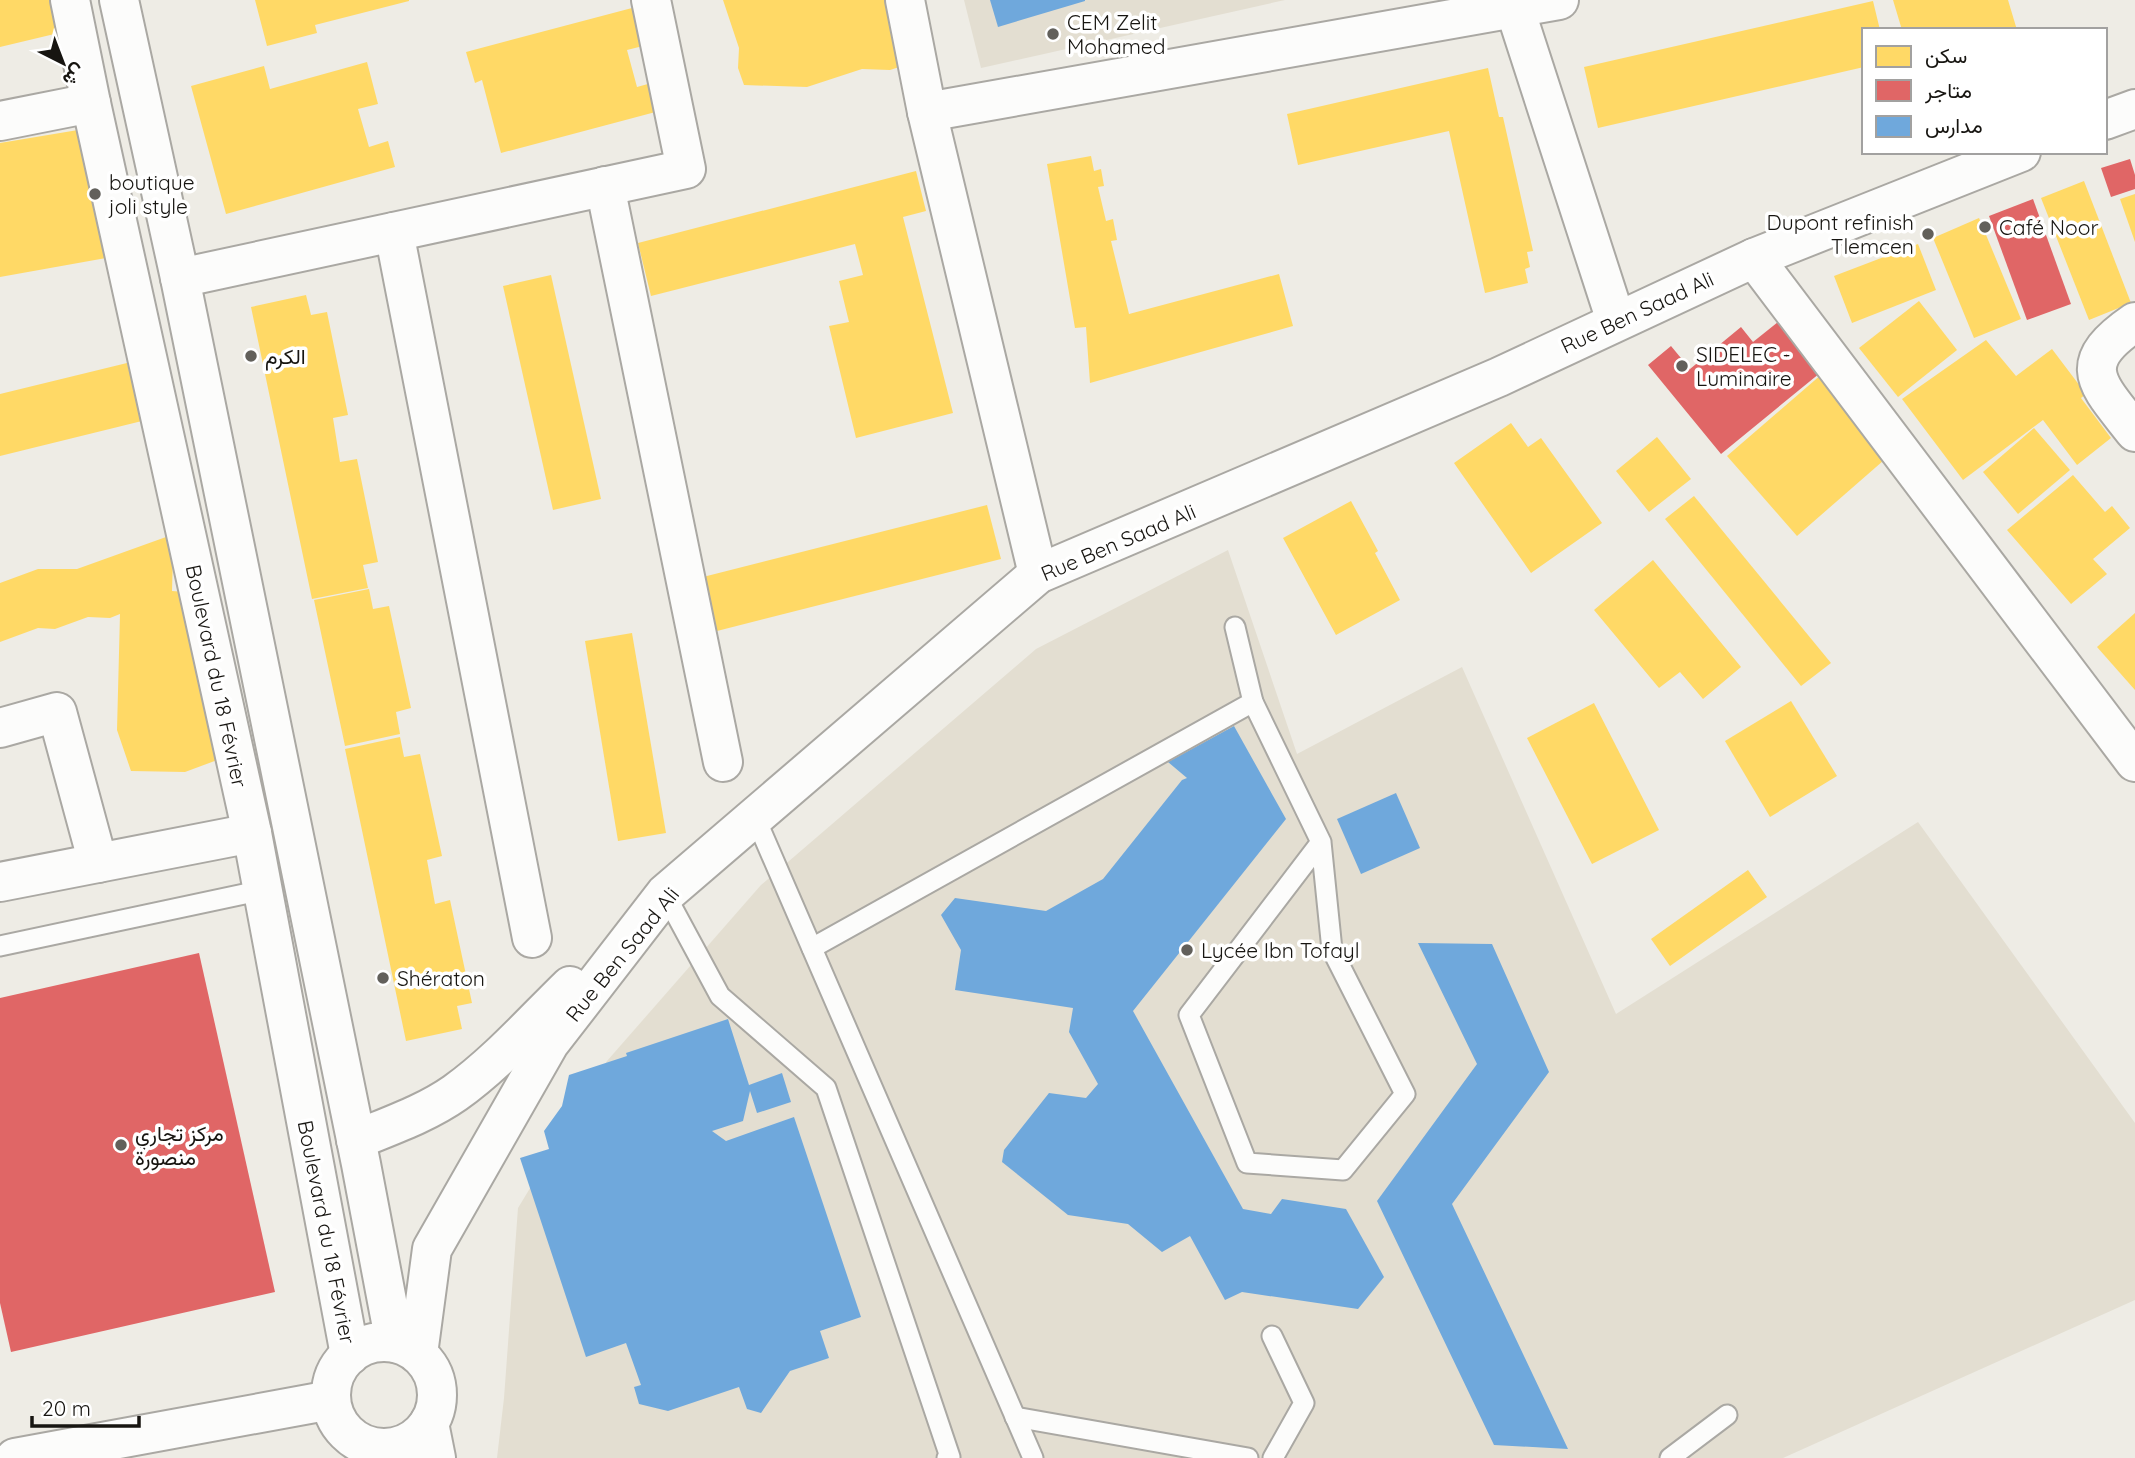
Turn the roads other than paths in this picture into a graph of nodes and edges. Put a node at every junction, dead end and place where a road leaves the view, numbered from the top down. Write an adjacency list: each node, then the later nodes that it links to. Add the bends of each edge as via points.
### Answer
1 (70, 0): 7 (street, Boulevard du 18 Février)
2 (119, 0): 16 (street, Boulevard du 18 Février)
3 (651, 0): 13 (street, via 686,169)
4 (905, 0): 9 (street)
5 (1559, 0): 6 (street)
6 (1513, 4): 9 (street); 17 (street)
7 (90, 103): 11 (street); 27 (street, Boulevard du 18 Février)
8 (2135, 109): 10 (street)
9 (927, 112): 20 (street)
10 (2107, 119)
11 (0, 121)
12 (2016, 154): 15 (street, Rue Ben Saad Ali)
13 (605, 187): 14 (street); 24 (street)
14 (394, 232): 16 (street); 33 (street)
15 (1754, 258): 17 (street, Rue Ben Saad Ali); 25 (street)
16 (180, 278): 36 (street, Boulevard du 18 Février)
17 (1616, 321): 20 (street, Rue Ben Saad Ali, via 1486,383)
18 (2135, 322): 19 (street, via 2107,344 2096,361 2097,377 2107,396)
19 (2135, 432)
20 (1038, 574): 26 (street, Rue Ben Saad Ali)
21 (1235, 627): 22 (lane)
22 (1253, 702): 28 (lane); 35 (lane)
23 (0, 728): 29 (street, via 57,712)
24 (723, 762)
25 (2135, 762)
26 (755, 817): 32 (street, Rue Ben Saad Ali); 35 (lane)
27 (252, 833): 29 (street); 31 (street, Boulevard du 18 Février)
28 (1321, 842): 28 (lane, via 1189,1015 1247,1163 1343,1170 1405,1094 1332,950)
29 (98, 863): 30 (street)
30 (0, 883)
31 (263, 890): 34 (lane); 39 (street, Boulevard du 18 Février)
32 (665, 894): 36 (street, via 454,1094); 38 (street, Rue Ben Saad Ali, via 550,1044 432,1249); 46 (lane, via 720,996 826,1088)
33 (532, 937)
34 (0, 946)
35 (812, 948): 42 (lane)
36 (356, 1140): 38 (street, Boulevard du 18 Février)
37 (1272, 1336): 49 (lane, via 1304,1403)
38 (407, 1349): 39 (street, via 379,1342); 43 (street, via 428,1365 437,1394 436,1409)
39 (350, 1355): 40 (street, via 332,1383)
40 (331, 1400): 44 (street, via 336,1418); 45 (street)
41 (1727, 1415): 50 (lane)
42 (1015, 1417): 47 (lane); 48 (lane)
43 (419, 1446): 44 (street)
44 (359, 1450)
45 (15, 1458)
46 (947, 1458)
47 (1033, 1458)
48 (1248, 1458)
49 (1273, 1458)
50 (1670, 1458)

